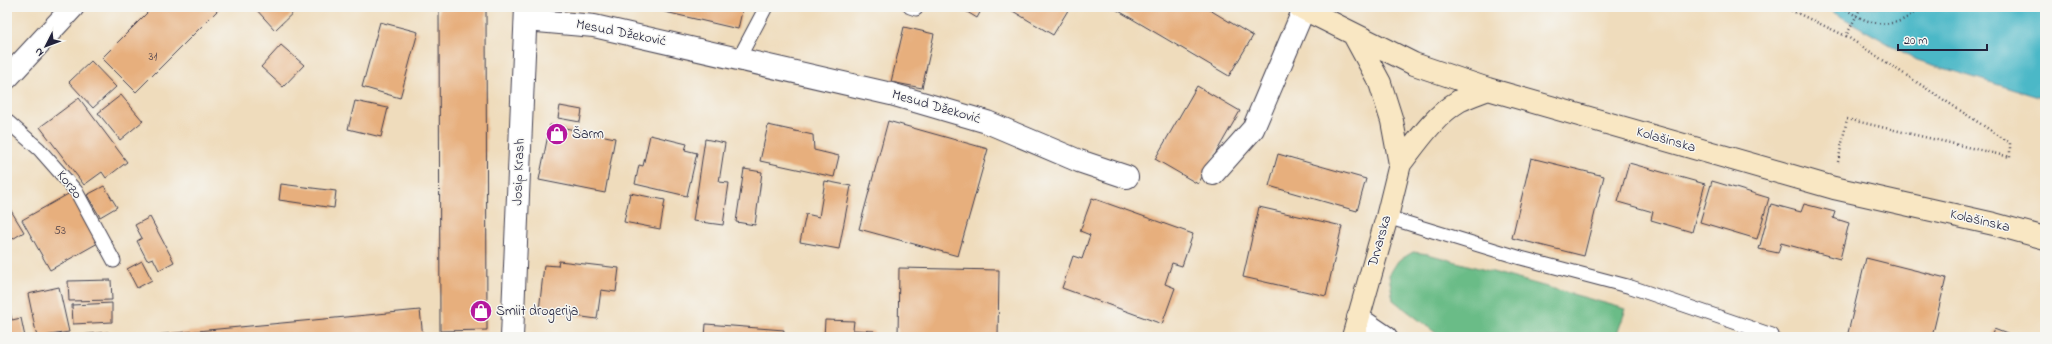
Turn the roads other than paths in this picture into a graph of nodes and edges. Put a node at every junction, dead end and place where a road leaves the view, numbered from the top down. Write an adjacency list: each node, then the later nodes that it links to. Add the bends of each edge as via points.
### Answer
1 (73, 7): 7 (street)
2 (766, 7): 6 (lane)
3 (1302, 8): 5 (main road, Kolašinska); 11 (street, via 1253,129)
4 (526, 13): 6 (street, Mesud Džeković); 18 (street, Josip Krash)
5 (1354, 35): 8 (main road, Kolašinska, via 1414,64); 10 (main road, Drvarska, via 1380,83 1392,121)
6 (739, 58): 12 (street, Mesud Džeković, via 937,106 988,122 1079,161)
7 (7, 78)
8 (1488, 89): 10 (main road, Drvarska, via 1459,101 1442,115); 14 (main road, Kolašinska, via 1834,188)
9 (7, 121): 15 (lane, Korzo, via 39,149 76,191)
10 (1400, 164): 13 (main road, Drvarska)
11 (1213, 174)
12 (1127, 177)
13 (1387, 217): 16 (main road, Drvarska); 17 (lane, via 1521,258 1631,287)
14 (2045, 238)
15 (114, 261)
16 (1356, 327): 19 (street)
17 (1772, 335)
18 (512, 337)
19 (1386, 337)

